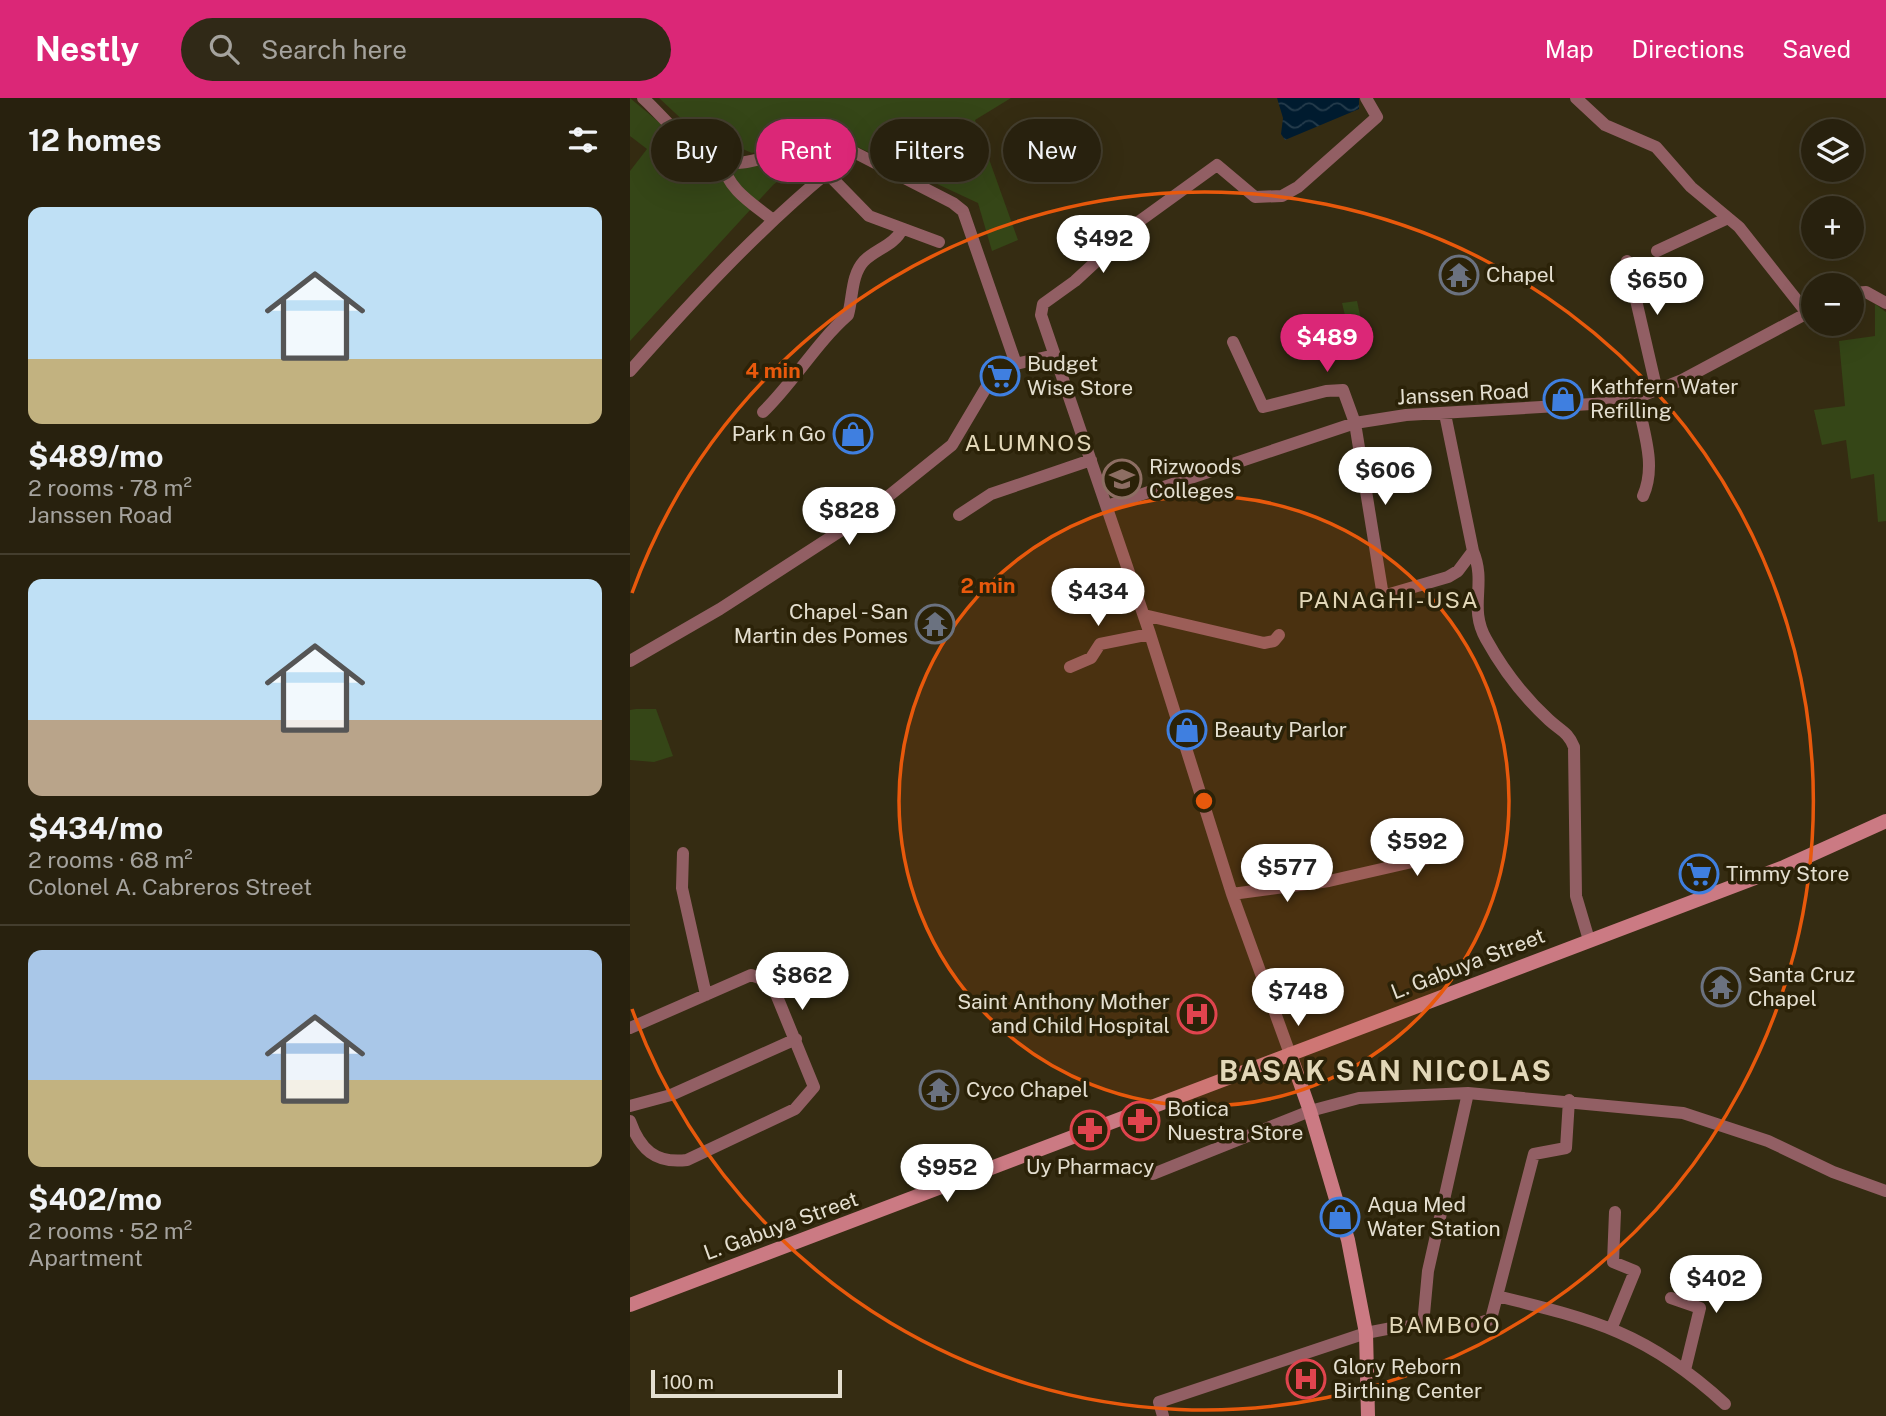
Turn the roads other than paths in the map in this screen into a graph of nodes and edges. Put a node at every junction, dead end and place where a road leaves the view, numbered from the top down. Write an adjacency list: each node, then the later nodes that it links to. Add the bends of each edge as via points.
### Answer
1 (643, 98): 4 (street)
2 (1366, 98): 18 (street, via 1377,117 1282,196 1255,197 1217,165 1141,220 1043,304 1041,315)
3 (1576, 98): 7 (street, via 1605,125 1656,147 1691,187)
4 (666, 119)
5 (742, 160): 19 (street, via 832,144 953,203 963,211)
6 (730, 182): 8 (street)
7 (1728, 218): 11 (street); 14 (street)
8 (773, 220): 9 (street, via 827,173 869,216); 20 (street)
9 (902, 229): 10 (street); 23 (street, via 898,238 862,262 853,281 848,314)
10 (939, 243)
11 (1657, 251)
12 (1627, 261): 21 (street)
13 (1864, 292): 15 (street)
14 (1801, 300)
15 (1886, 303)
16 (1801, 316): 21 (street, Janssen Road)
17 (1233, 342): 25 (street, via 1262,407 1338,389 1343,390)
18 (1055, 355): 19 (street); 26 (street)
19 (1016, 364): 34 (street, via 987,387 952,445 886,499 833,538)
20 (630, 371)
21 (1657, 390): 22 (street, Janssen Road)
22 (1637, 398): 24 (street, Janssen Road, via 1590,406); 27 (street, via 1651,466)
23 (763, 412)
24 (1445, 414): 25 (street, Janssen Road); 30 (street)
25 (1355, 423): 28 (street, Janssen Road); 30 (street, via 1383,596 1448,577)
26 (1091, 460): 28 (street); 29 (street, via 991,494)
27 (1643, 496)
28 (1107, 506): 31 (street)
29 (959, 515)
30 (1473, 551): 40 (street, via 1480,568 1476,612 1486,638 1502,665 1550,721 1569,733 1574,747 1576,896)
31 (1144, 615): 32 (street); 33 (street, via 1264,643)
32 (1150, 634): 35 (street, via 1100,644 1091,658); 39 (street)
33 (1279, 635)
34 (630, 661)
35 (1070, 667)
36 (1886, 821): 40 (street, L. Gabuya Street, via 1784,867)
37 (683, 853): 41 (street, via 682,888)
38 (1434, 858): 39 (street, via 1329,881)
39 (1232, 894): 44 (street)
40 (1589, 940): 44 (street, L. Gabuya Street)
41 (706, 995): 42 (street); 43 (street, via 751,975 768,981)
42 (630, 1028)
43 (796, 1039): 47 (street, via 671,1095); 49 (street, via 814,1087 796,1109 674,1162 646,1152)
44 (1290, 1054): 48 (street); 55 (street, L. Gabuya Street)
45 (1468, 1093): 46 (street); 48 (street, via 1382,1096); 56 (street, via 1428,1271)
46 (1569, 1100): 51 (street, via 1684,1113 1768,1141); 53 (street, via 1566,1148 1534,1154)
47 (630, 1106)
48 (1310, 1111): 50 (street); 58 (street, via 1348,1240)
49 (630, 1121)
50 (1153, 1174)
51 (1886, 1191)
52 (1615, 1212): 57 (street, via 1613,1262 1635,1271)
53 (1497, 1296): 56 (street, via 1491,1319); 57 (street)
54 (1671, 1298): 59 (street, via 1700,1308)
55 (630, 1305)
56 (1423, 1325): 58 (street)
57 (1612, 1327): 59 (street)
58 (1366, 1333): 61 (street, via 1159,1402); 62 (street)
59 (1685, 1370): 60 (street)
60 (1725, 1404)
61 (1163, 1416)
62 (1368, 1416)

